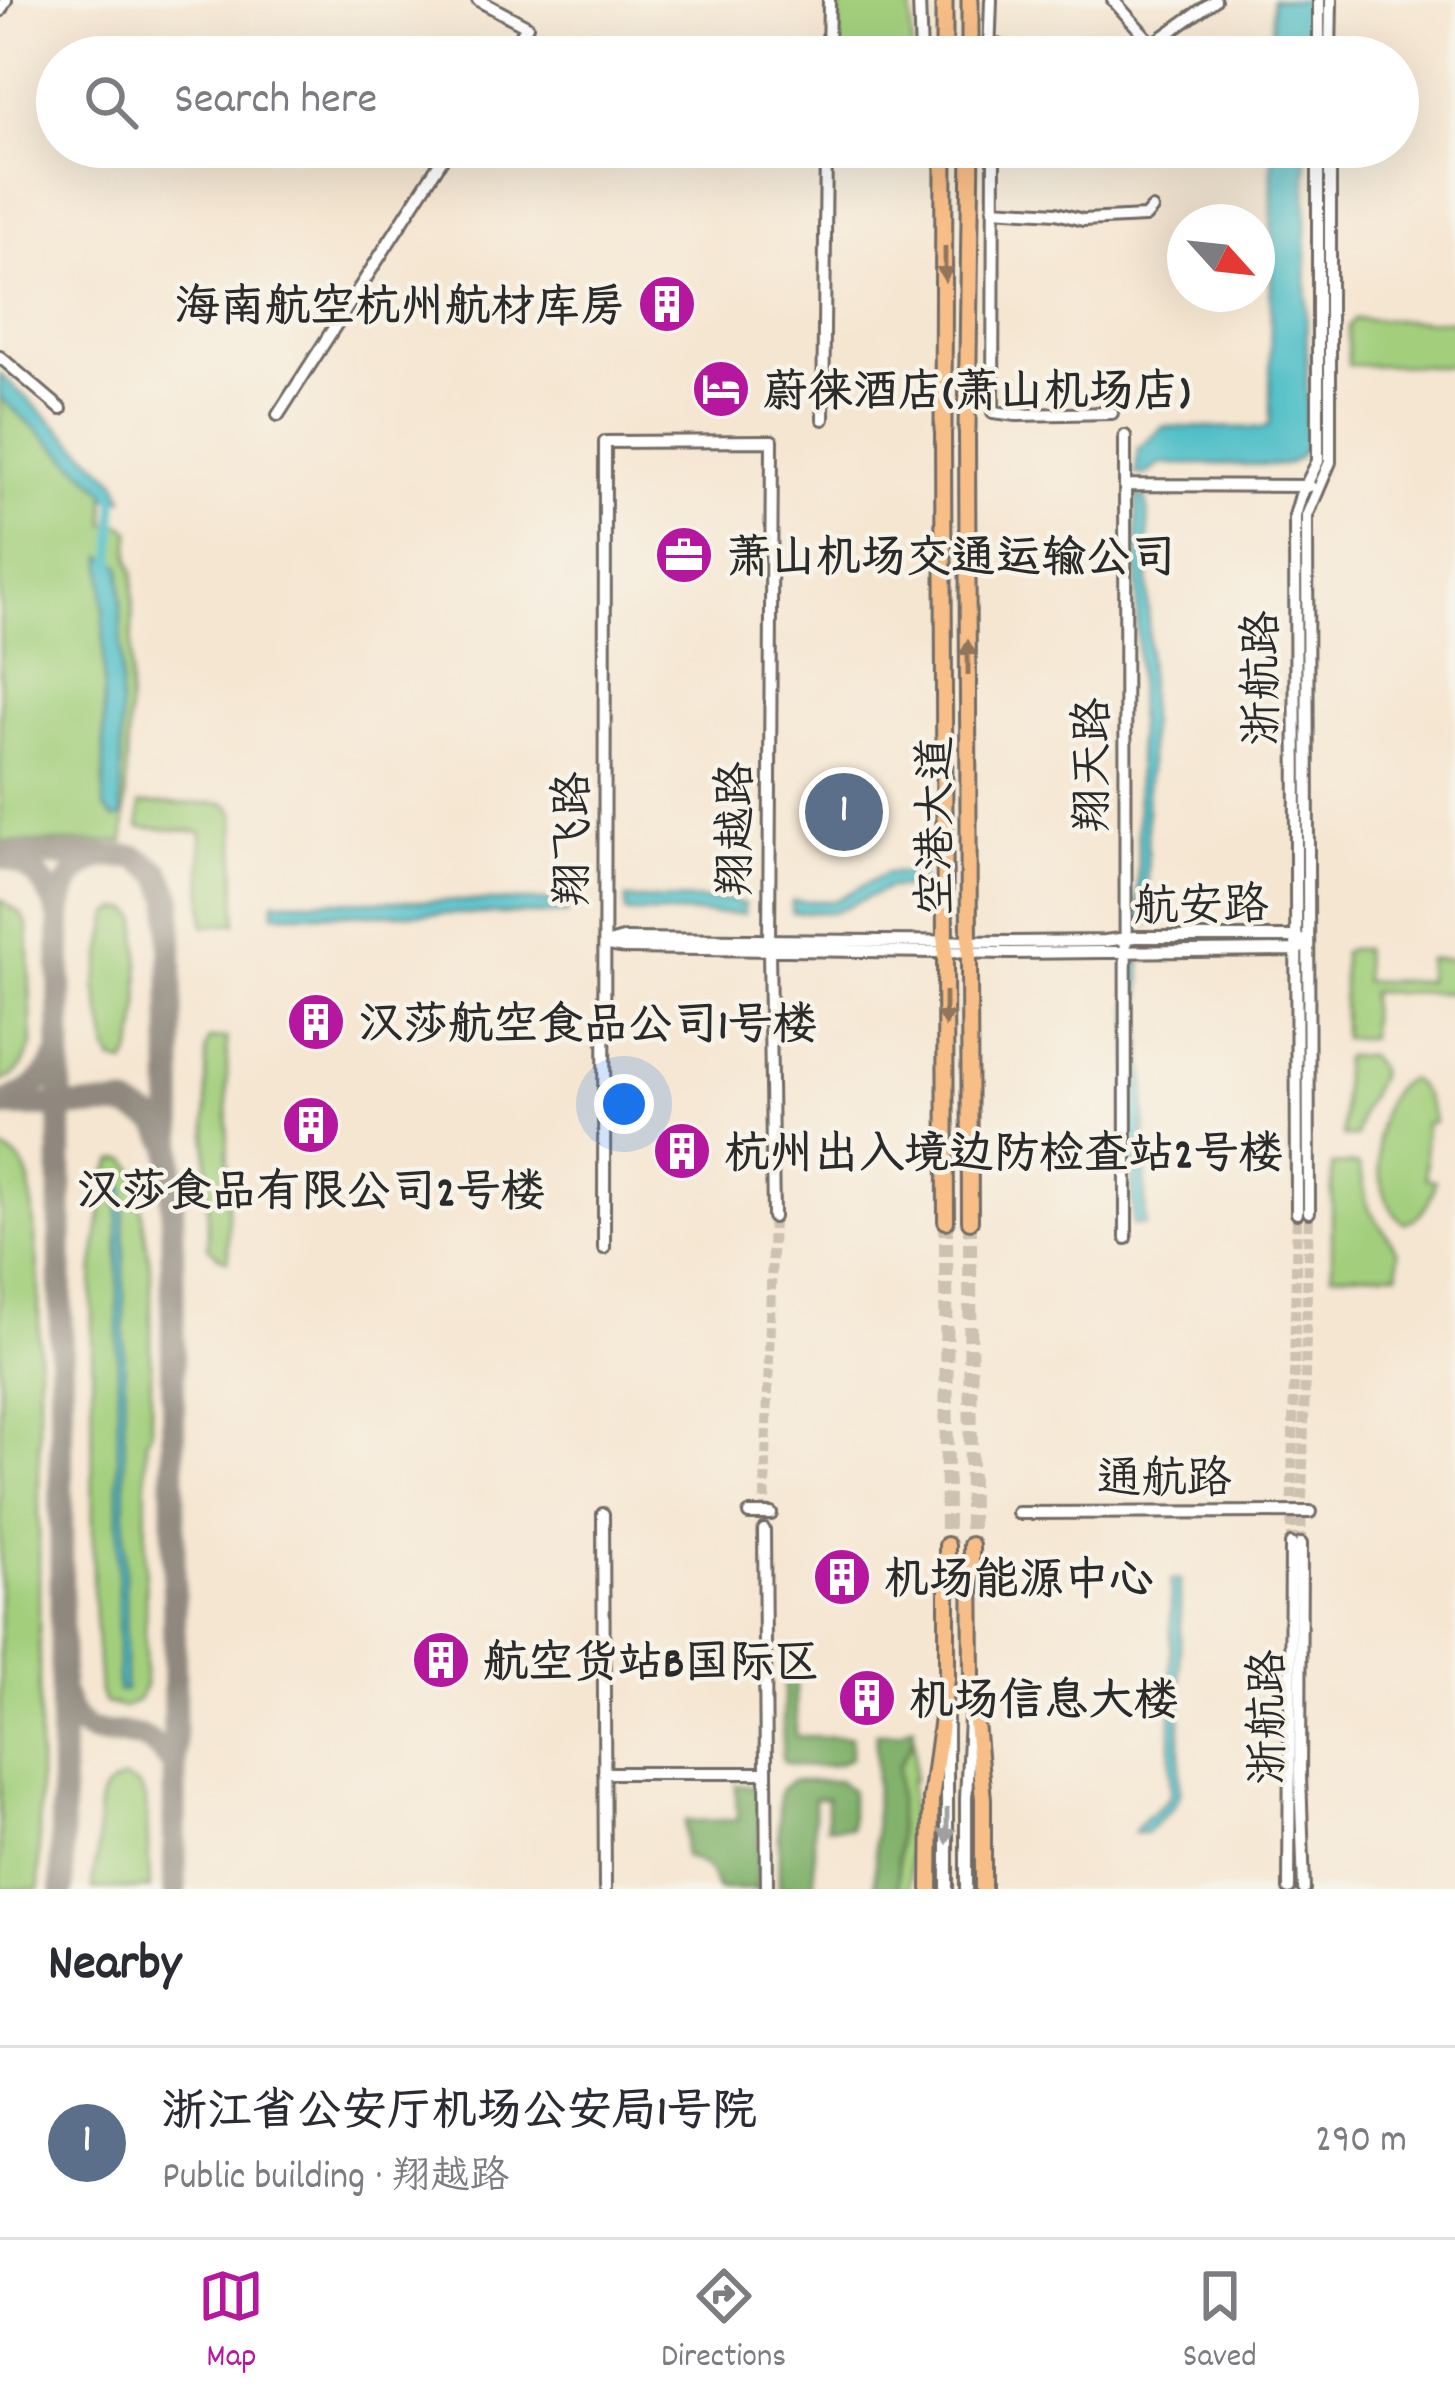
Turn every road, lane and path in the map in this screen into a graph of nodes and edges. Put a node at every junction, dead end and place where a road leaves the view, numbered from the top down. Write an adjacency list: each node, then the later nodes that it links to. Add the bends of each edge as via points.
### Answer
1 (6, 0): 12 (street)
2 (478, 0): 13 (street, via 527,26)
3 (829, 0): 14 (street)
4 (920, 0): 15 (street)
5 (944, 0): 16 (highway)
6 (970, 0): 17 (highway)
7 (991, 0): 18 (street)
8 (1113, 0): 19 (street)
9 (1215, 0): 20 (street)
10 (1319, 0): 21 (street)
11 (1331, 0): 22 (street)
12 (0, 11)
13 (521, 36)
14 (828, 36)
15 (921, 36)
16 (944, 36)
17 (970, 36)
18 (990, 36)
19 (1146, 36)
20 (1164, 36)
21 (1318, 36)
22 (1330, 36)
23 (436, 168): 35 (street)
24 (826, 168): 36 (street)
25 (944, 168): 37 (highway, one-way to 37)
26 (970, 168): 38 (highway)
27 (994, 168): 30 (street)
28 (1318, 168): 42 (street, 浙航路)
29 (1330, 168): 42 (street, 浙航路, via 1330,462)
30 (994, 209): 31 (street, via 1083,220 1144,217); 34 (street, via 993,412)
31 (1152, 209)
32 (0, 357): 33 (street)
33 (61, 409)
34 (1112, 412)
35 (278, 415)
36 (823, 419)
37 (944, 430): 47 (main road, 空港大道)
38 (967, 430): 48 (main road, 空港大道, one-way to 38)
39 (1125, 436): 41 (street, 翔天路)
40 (772, 441): 43 (street, 翔飞路, via 605,442); 44 (street, 翔越路)
41 (1126, 485): 42 (street); 46 (street, 翔天路)
42 (1312, 486): 45 (street, 浙航路)
43 (605, 944): 44 (street, 航安路); 54 (street, 翔飞路)
44 (769, 944): 47 (street, 航安路); 50 (street, 翔越路)
45 (1300, 944): 46 (street, 航安路); 49 (street, 浙航路)
46 (1126, 945): 48 (street, 航安路); 53 (street, 翔天路)
47 (945, 946): 48 (street, 航安路); 51 (main road, 空港大道, one-way to 51)
48 (969, 946): 52 (main road, 空港大道)
49 (1303, 1213)
50 (773, 1217)
51 (946, 1221)
52 (970, 1221)
53 (1126, 1238)
54 (604, 1248)
55 (1310, 1512): 56 (street, 通航路)
56 (1018, 1513)
57 (603, 1514): 65 (street)
58 (748, 1514): 59 (street)
59 (771, 1514)
60 (764, 1530): 66 (street)
61 (947, 1545): 63 (main road)
62 (971, 1545): 64 (main road)
63 (947, 1679): 69 (main road, via 931,1800); 70 (street, one-way to 70)
64 (972, 1679): 71 (street); 72 (main road)
65 (604, 1773): 66 (street); 67 (street)
66 (766, 1773): 68 (street)
67 (604, 1889)
68 (767, 1889)
69 (930, 1889)
70 (947, 1889)
71 (966, 1889)
72 (982, 1889)
73 (1289, 1889): 74 (street, 浙航路, via 1296,1544)
74 (1304, 1889)

